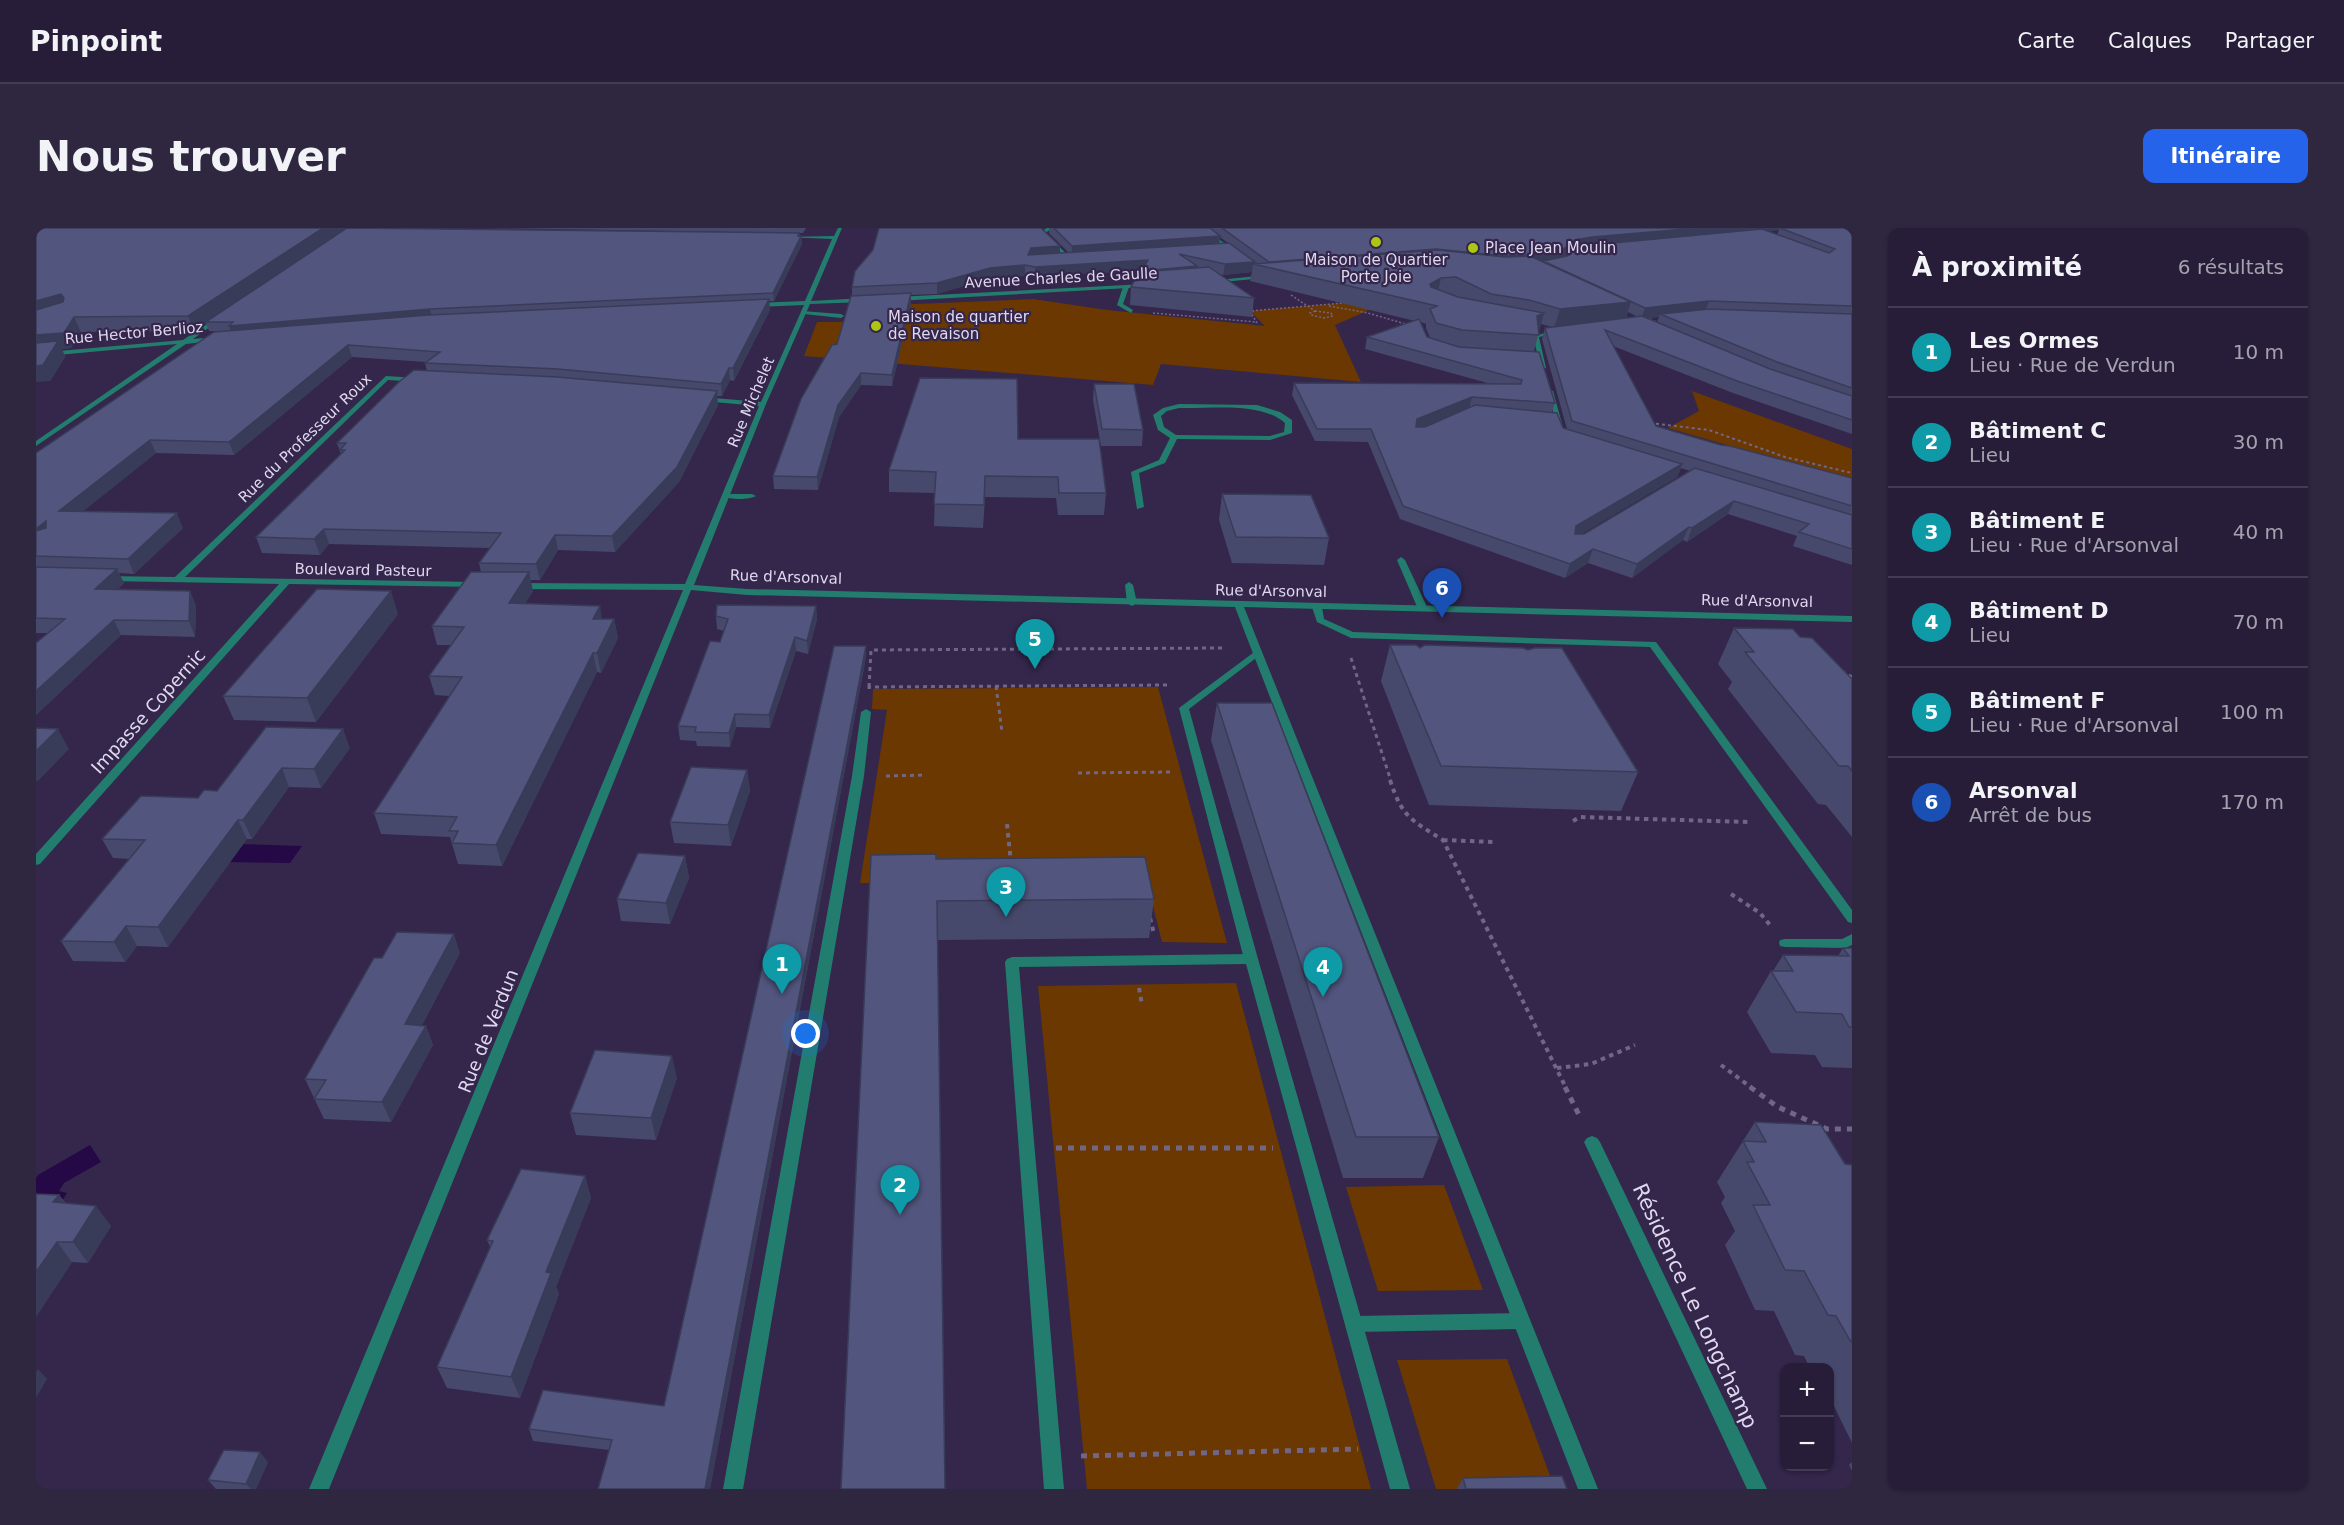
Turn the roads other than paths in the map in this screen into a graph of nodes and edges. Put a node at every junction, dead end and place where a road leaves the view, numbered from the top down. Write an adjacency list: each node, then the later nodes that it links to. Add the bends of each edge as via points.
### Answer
1 (840, 228): 5 (street, Rue Michelet)
2 (1051, 228): 9 (street, via 1042,233)
3 (1201, 228): 6 (street)
4 (776, 237): 5 (street)
5 (836, 238): 20 (street, Rue Michelet)
6 (1231, 249): 7 (street); 11 (street)
7 (1219, 250)
8 (1077, 259): 9 (street)
9 (1070, 260): 10 (street)
10 (1060, 261)
11 (1245, 261)
12 (1260, 272): 13 (street)
13 (1266, 276): 14 (street); 15 (street)
14 (1277, 276)
15 (1208, 281)
16 (1149, 285): 17 (street, Avenue Charles de Gaulle)
17 (1126, 287): 18 (street, Avenue Charles de Gaulle); 23 (street, via 1120,305)
18 (890, 299)
19 (867, 300): 20 (street)
20 (809, 302): 21 (street); 24 (street, Rue Michelet)
21 (743, 306)
22 (232, 310): 30 (street)
23 (1131, 311)
24 (804, 312): 25 (street); 36 (street, Rue Michelet)
25 (841, 316)
26 (1544, 328): 28 (street)
27 (1564, 331): 28 (street)
28 (1554, 332): 33 (street, via 1536,336)
29 (221, 339): 30 (street, Rue Hector Berlioz)
30 (183, 342): 31 (street, Rue Hector Berlioz); 41 (street)
31 (36, 355)
32 (1528, 358): 33 (street)
33 (1540, 359): 38 (street)
34 (432, 380): 47 (street, Rue du Professeur Roux, via 386,378)
35 (696, 398): 36 (street)
36 (763, 404): 42 (street, Rue Michelet)
37 (1548, 420): 38 (street)
38 (1559, 421): 39 (street)
39 (1563, 436)
40 (1174, 437): 40 (street, via 1270,438 1288,433 1289,422 1278,413 1257,407 1179,406 1157,415 1161,428); 44 (street, via 1162,461 1135,472)
41 (36, 444)
42 (727, 496): 43 (street); 52 (street, Rue Michelet)
43 (752, 496)
44 (1140, 507)
45 (1401, 560): 56 (street)
46 (95, 578): 47 (street, Boulevard Pasteur)
47 (177, 580): 48 (street, Boulevard Pasteur)
48 (285, 582): 49 (street, Boulevard Pasteur); 62 (street, Impasse Copernic)
49 (483, 585)
50 (506, 585): 52 (street)
51 (1129, 585): 53 (street)
52 (690, 587): 53 (street, Rue d'Arsonval); 70 (street, Rue de Verdun)
53 (1132, 603): 54 (street, Rue d'Arsonval)
54 (1239, 605): 55 (street, Rue d'Arsonval); 59 (street)
55 (1317, 607): 56 (street, Rue d'Arsonval); 58 (street, via 1320,620 1351,635 1401,642)
56 (1423, 609): 57 (street, Rue d'Arsonval)
57 (1852, 618)
58 (1483, 640): 60 (street); 63 (street, via 1653,644)
59 (1256, 650): 66 (street, via 1184,708); 68 (street)
60 (1497, 652)
61 (866, 712): 71 (street)
62 (36, 861)
63 (1852, 919)
64 (1852, 938): 65 (street, via 1845,944)
65 (1785, 943)
66 (1251, 959): 69 (street); 72 (street, via 1012,962)
67 (1592, 1142): 75 (street, Résidence Le Longchamp)
68 (1521, 1322): 69 (street); 74 (street)
69 (1354, 1324): 73 (street)
70 (319, 1489)
71 (734, 1489)
72 (1054, 1489)
73 (1401, 1489)
74 (1588, 1489)
75 (1757, 1489)

